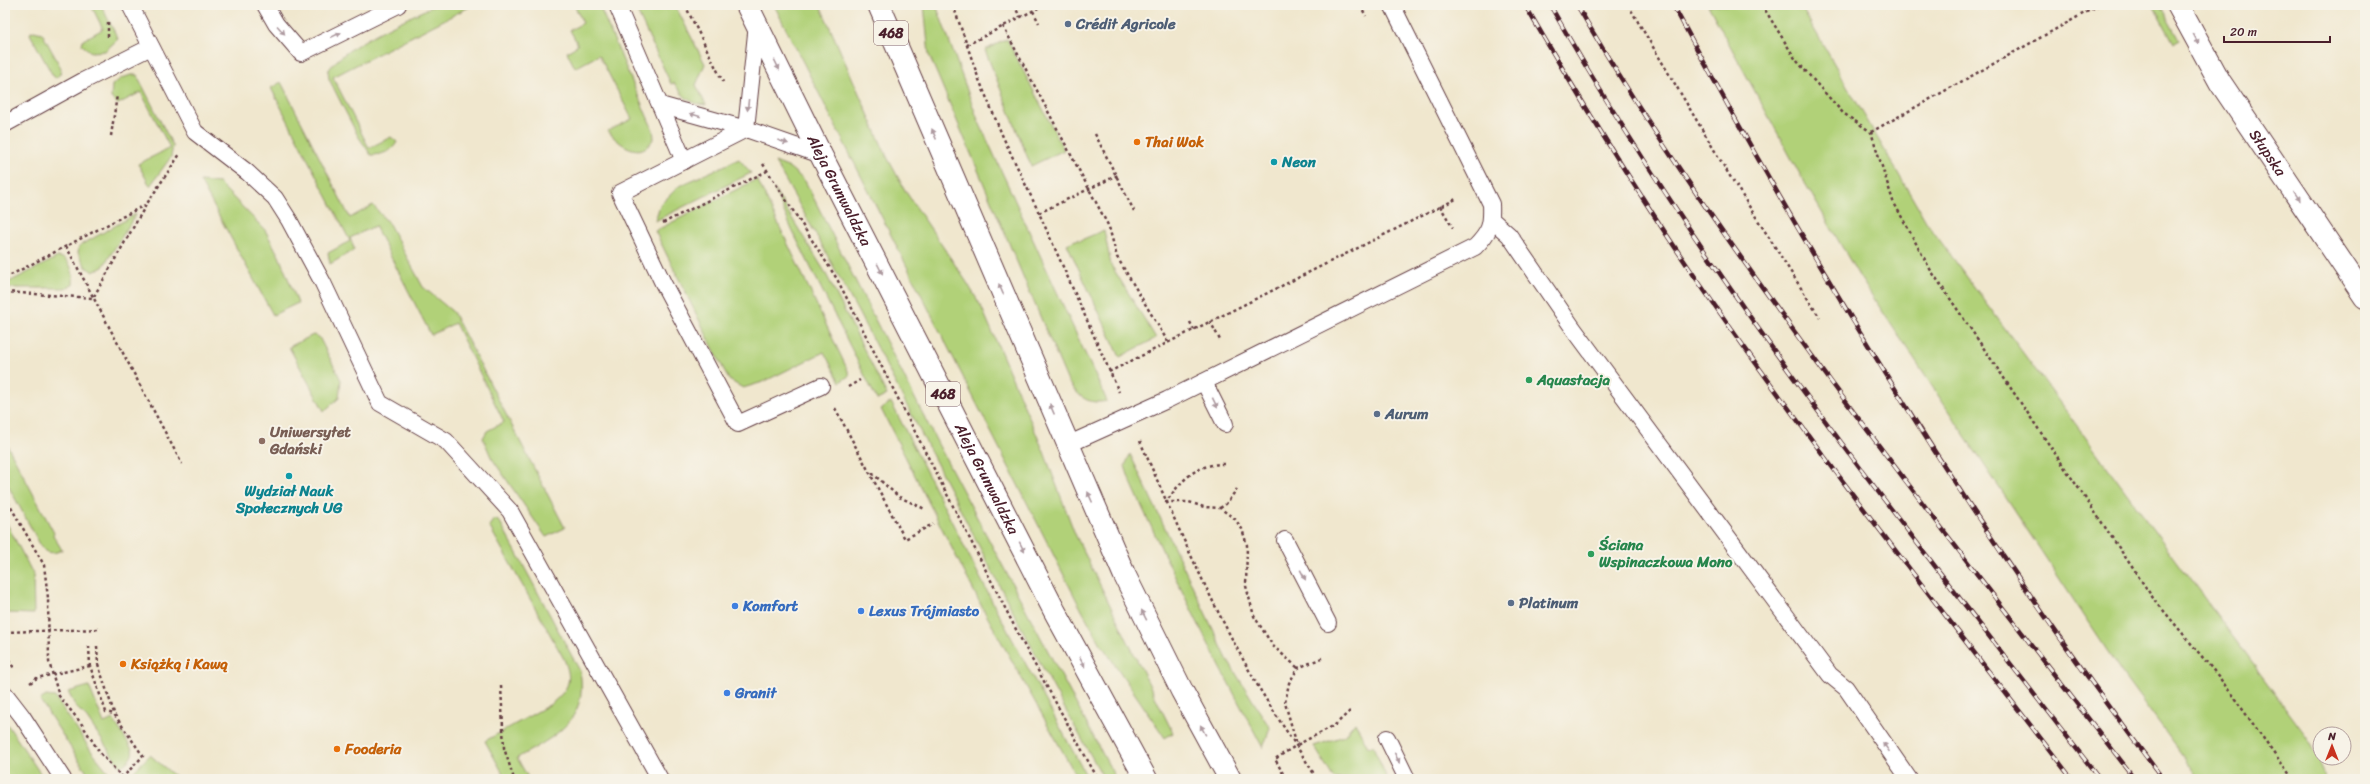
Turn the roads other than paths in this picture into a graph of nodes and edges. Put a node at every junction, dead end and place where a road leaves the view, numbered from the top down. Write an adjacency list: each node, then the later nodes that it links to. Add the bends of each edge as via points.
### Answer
1 (130, 5): 10 (lane)
2 (265, 5): 3 (lane, one-way to 3, via 276,24 301,53)
3 (398, 5)
4 (617, 5): 11 (lane)
5 (748, 5): 9 (main road, Aleja Grunwaldzka / 468)
6 (879, 5): 21 (main road, 468, one-way to 6)
7 (1392, 5): 16 (lane, via 1485,189 1491,204)
8 (2178, 5): 17 (main road, Słupska, one-way to 17, via 2220,82)
9 (757, 24): 13 (lane, one-way to 13); 14 (main road, Aleja Grunwaldzka / 468, one-way to 14)
10 (151, 48): 12 (lane, via 83,81); 27 (lane, via 195,132 247,172 275,198 322,283 380,403 446,441 510,511)
11 (660, 105): 13 (lane, one-way to 11); 15 (lane)
12 (5, 124)
13 (746, 129): 14 (lane, one-way to 14); 15 (lane)
14 (821, 155): 28 (main road, Aleja Grunwaldzka / 468, one-way to 28, via 1054,610)
15 (684, 161): 19 (lane, via 620,193 663,283 738,424)
16 (1492, 220): 18 (lane, via 1487,235 1475,247); 31 (lane, one-way to 16, via 1846,688 1830,675 1573,328 1509,235)
17 (2365, 297)
18 (1204, 382): 20 (lane, one-way to 20); 21 (lane)
19 (821, 386)
20 (1225, 424)
21 (1067, 445): 29 (main road, 468, one-way to 21, via 1182,691 1124,574)
22 (1285, 540): 23 (lane, one-way to 23)
23 (1328, 623)
24 (5, 694): 26 (lane)
25 (1387, 738): 30 (lane, one-way to 30)
26 (62, 779)
27 (660, 779)
28 (1146, 779)
29 (1230, 779)
30 (1406, 779)
31 (1908, 779)

